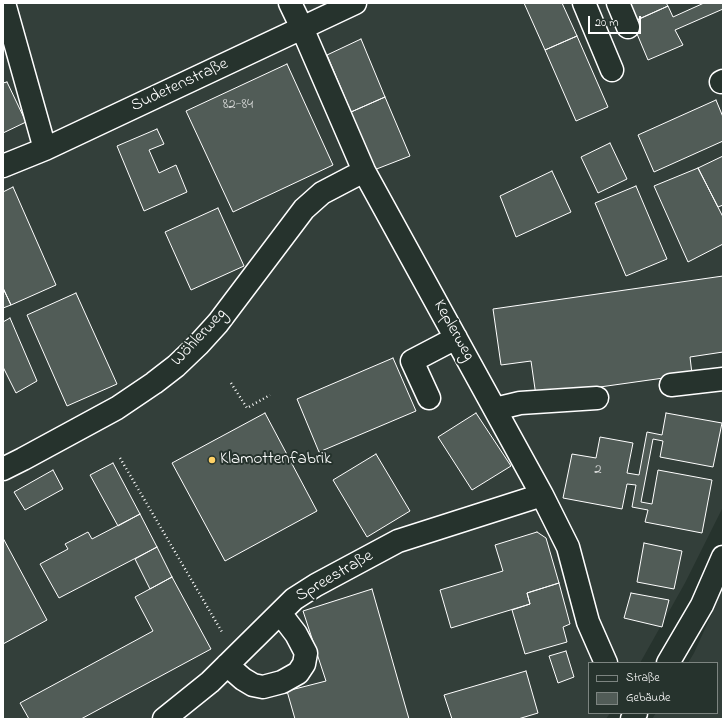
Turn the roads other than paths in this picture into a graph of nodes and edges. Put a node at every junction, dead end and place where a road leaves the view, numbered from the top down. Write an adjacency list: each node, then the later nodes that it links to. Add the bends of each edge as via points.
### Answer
1 (4, 3): 9 (street)
2 (290, 3): 7 (street, Keplerweg)
3 (355, 3): 7 (street, Sudetenstraße)
4 (584, 3): 8 (street)
5 (618, 3): 6 (street)
6 (628, 27)
7 (302, 28): 9 (street, Sudetenstraße); 11 (street, Keplerweg)
8 (612, 70)
9 (45, 149): 10 (street, Sudetenstraße)
10 (3, 166)
11 (364, 171): 12 (street, Keplerweg); 18 (street, Wöhlerweg, via 322,193 304,209 218,323 176,366 117,408)
12 (456, 338): 15 (street, via 412,361); 17 (street, Keplerweg)
13 (723, 379): 14 (street)
14 (671, 385)
15 (430, 398)
16 (597, 398): 17 (street, via 520,403)
17 (495, 409): 19 (street, Keplerweg)
18 (3, 469)
19 (542, 495): 21 (street, Spreestraße, via 398,541 316,585 294,599); 22 (street, Keplerweg, via 568,547 588,622)
20 (723, 557): 23 (street, via 702,605)
21 (280, 613): 24 (street, Spreestraße); 24 (street, via 306,653 304,664 298,673 282,682 263,687 253,685)
22 (606, 662)
23 (669, 662)
24 (227, 665): 25 (street, Spreestraße)
25 (164, 719)

